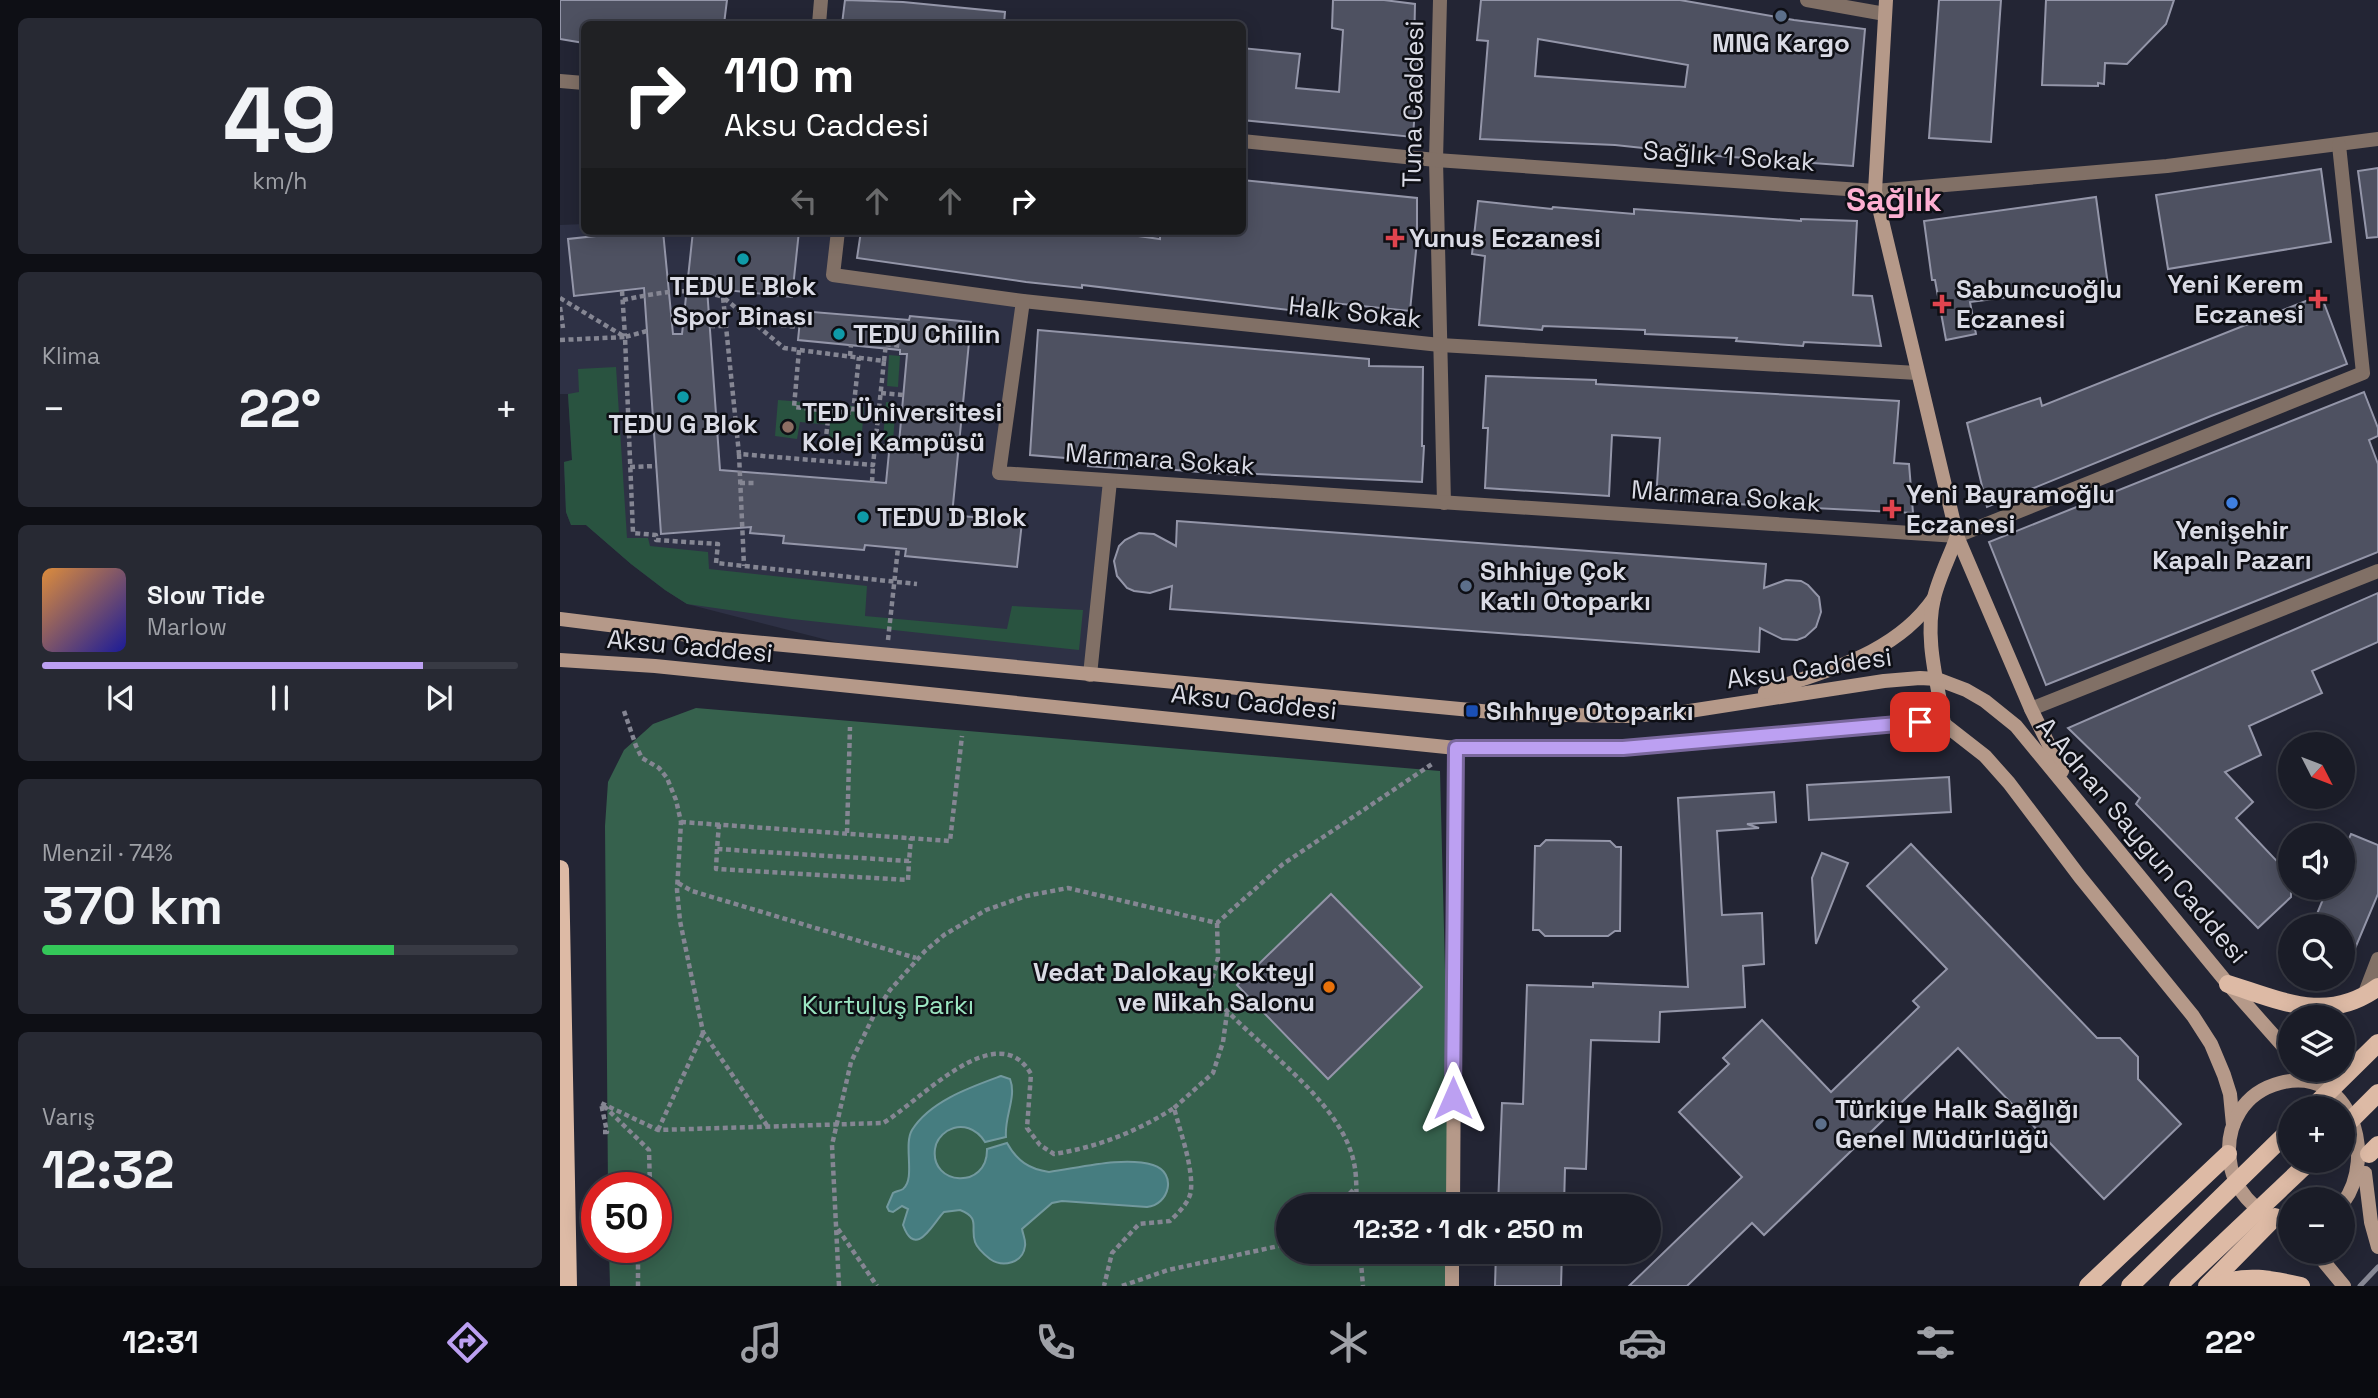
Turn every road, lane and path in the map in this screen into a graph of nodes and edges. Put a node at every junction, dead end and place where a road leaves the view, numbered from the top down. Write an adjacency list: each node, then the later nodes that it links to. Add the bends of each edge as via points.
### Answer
1 (821, 0): 5 (street)
2 (1440, 0): 11 (street, Tuna Caddesi)
3 (1807, 0): 4 (street)
4 (1886, 7): 12 (main road)
5 (819, 21)
6 (560, 81): 7 (street)
7 (581, 83)
8 (2378, 139): 10 (street, Sağlık 1 Sokak)
9 (1246, 141): 11 (street, Sağlık 1 Sokak)
10 (2339, 145): 12 (street, Sağlık 1 Sokak, via 2167,166); 54 (street, Marmara Sokak, via 2363,373)
11 (1436, 160): 12 (street, Sağlık 1 Sokak); 30 (street, Tuna Caddesi)
12 (1875, 191): 36 (main road)
13 (838, 235): 19 (street, Halk Sokak, via 833,275)
14 (622, 290): 18 (path)
15 (723, 290): 16 (path)
16 (723, 297): 18 (path, via 706,291 672,290); 21 (path); 23 (path)
17 (560, 298): 27 (path)
18 (623, 300): 27 (path)
19 (1023, 301): 30 (street, Halk Sokak); 49 (street, Marmara Sokak, via 999,473)
20 (560, 306): 25 (path)
21 (755, 323): 24 (path); 32 (path, via 784,348)
22 (710, 326): 23 (path)
23 (726, 326): 40 (path)
24 (799, 327)
25 (563, 328)
26 (647, 331): 27 (path)
27 (625, 337): 28 (path); 47 (path)
28 (560, 340)
29 (851, 345): 33 (path)
30 (1440, 345): 36 (street, Halk Sokak); 53 (street, Tuna Caddesi)
31 (901, 346): 35 (path, via 886,344)
32 (799, 350): 33 (path); 39 (path, via 794,407)
33 (850, 356): 34 (path)
34 (859, 358): 35 (path); 39 (path, via 853,413)
35 (884, 360): 37 (path)
36 (1917, 373): 54 (main road)
37 (881, 393): 38 (path); 42 (path)
38 (904, 395)
39 (829, 411): 43 (path)
40 (736, 430): 41 (path); 45 (path)
41 (718, 432)
42 (875, 445): 44 (path); 46 (path)
43 (825, 446)
44 (890, 447)
45 (739, 454): 46 (path); 51 (path)
46 (873, 465): 50 (path)
47 (630, 467): 48 (path); 56 (path, via 633,533 656,535 656,540 718,544 716,564)
48 (656, 467)
49 (1110, 481): 53 (street, Marmara Sokak); 64 (street)
50 (872, 482)
51 (740, 483): 52 (path); 56 (path)
52 (754, 484)
53 (1444, 503): 54 (street, Marmara Sokak)
54 (1957, 536): 60 (main road); 67 (main road)
55 (898, 548): 58 (path)
56 (744, 566): 58 (path)
57 (2378, 571): 67 (street)
58 (895, 582): 59 (path); 62 (path)
59 (917, 584)
60 (1934, 598): 65 (main road, via 1931,644); 66 (main road, via 1909,628 1875,650)
61 (560, 619): 62 (main road, Aksu Caddesi)
62 (886, 655): 64 (main road, Aksu Caddesi)
63 (560, 660): 72 (main road, Aksu Caddesi)
64 (1090, 675): 66 (main road, Aksu Caddesi, via 1513,715 1627,716)
65 (1937, 679): 66 (main road, Aksu Caddesi, via 1884,681); 69 (main road); 73 (main road, A.Adnan Saygun Caddesi, via 1966,690 2001,713)
66 (1731, 704)
67 (2031, 709): 73 (main road)
68 (624, 710): 74 (path, via 642,758 667,778)
69 (1944, 724): 72 (main road, Aksu Caddesi, via 1871,725 1623,748); 100 (main road, via 2010,783 2193,1016 2224,1075)
70 (850, 727): 76 (path)
71 (962, 736): 77 (path, via 950,841)
72 (1456, 748): 82 (path, via 1283,864); 113 (main road)
73 (2073, 794): 85 (main road, A.Adnan Saygun Caddesi)
74 (681, 822): 75 (path); 81 (path)
75 (719, 824): 76 (path); 78 (path)
76 (847, 833): 77 (path)
77 (911, 838): 79 (path)
78 (717, 849): 79 (path); 79 (path, via 716,869 908,880)
79 (909, 861)
80 (560, 869): 123 (main road)
81 (677, 882): 83 (path, via 692,891); 89 (path, via 680,921)
82 (1217, 923): 83 (path, via 1068,888 986,909 944,935); 88 (path, via 1218,958 1209,991)
83 (917, 959): 99 (path, via 875,1013 851,1062)
84 (2378, 959): 87 (street)
85 (2228, 984): 87 (main road, via 2297,1006 2336,1007); 90 (main road, A.Adnan Saygun Caddesi)
86 (2378, 987): 87 (main road)
87 (2363, 998)
88 (1227, 1013): 97 (path, via 1213,1073); 109 (path, via 1320,1100 1349,1146)
89 (703, 1032): 101 (path); 102 (path)
90 (2278, 1040)
91 (2378, 1043): 95 (main road)
92 (2288, 1082): 100 (main road, via 2264,1089 2251,1099)
93 (2311, 1082): 106 (main road, via 2327,1086 2353,1107 2362,1121)
94 (2378, 1093): 98 (main road)
95 (2324, 1096)
96 (601, 1103): 102 (path); 103 (path, via 607,1132); 107 (path, via 649,1150)
97 (1174, 1108): 99 (path, via 1112,1141 1054,1154 1027,1128 1031,1074 1014,1056 1000,1054 977,1057 960,1067 883,1123); 127 (path, via 1188,1168 1191,1191 1187,1202 1170,1222 1139,1224 1112,1253)
98 (2355, 1116)
99 (835, 1125): 101 (path); 115 (path)
100 (2233, 1125): 105 (main road)
101 (768, 1127): 102 (path)
102 (658, 1130)
103 (603, 1132)
104 (2278, 1142): 132 (main road)
105 (2228, 1154): 114 (main road, via 2241,1191 2260,1210); 131 (main road)
106 (2371, 1156): 110 (main road); 118 (main road, via 2371,1222)
107 (650, 1172)
108 (2297, 1173): 133 (main road)
109 (1356, 1187): 111 (path); 112 (path)
110 (2355, 1189)
111 (1349, 1194)
112 (1356, 1194)
113 (1453, 1194)
114 (2278, 1217)
115 (837, 1227): 125 (path); 126 (path)
116 (2278, 1227): 134 (main road)
117 (1276, 1247): 128 (path, via 1168,1270)
118 (2378, 1247)
119 (638, 1263): 124 (path)
120 (1361, 1264): 129 (path)
121 (1452, 1264): 130 (main road)
122 (2326, 1264): 137 (main road)
123 (569, 1286)
124 (638, 1286)
125 (839, 1286)
126 (877, 1286)
127 (1104, 1286)
128 (1122, 1286)
129 (1363, 1286)
130 (1452, 1286)
131 (2088, 1286)
132 (2130, 1286)
133 (2178, 1286)
134 (2207, 1286)
135 (2218, 1286): 136 (main road, via 2239,1279)
136 (2301, 1286)
137 (2344, 1286)

